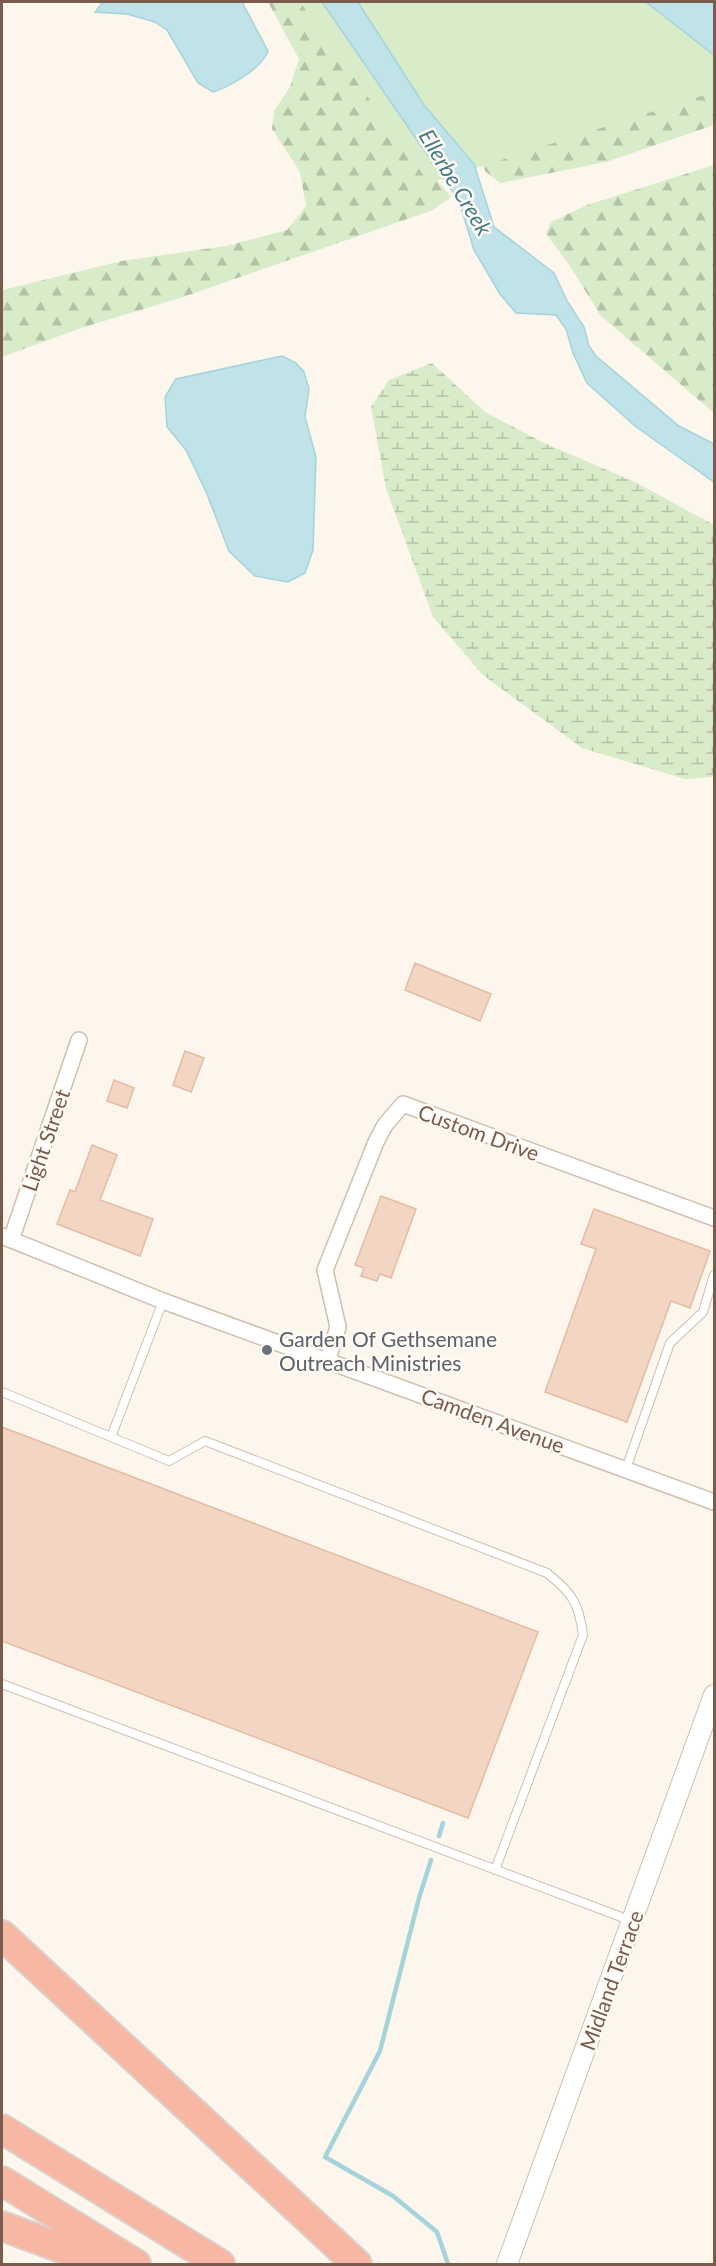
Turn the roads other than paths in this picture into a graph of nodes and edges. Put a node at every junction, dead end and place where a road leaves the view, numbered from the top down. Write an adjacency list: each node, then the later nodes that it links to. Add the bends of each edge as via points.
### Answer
1 (79, 1040): 3 (street, Light Street)
2 (714, 1218): 6 (street, Custom Drive, via 403,1104 376,1142 325,1270 338,1327)
3 (6, 1238): 5 (street, Camden Avenue)
4 (714, 1275): 9 (lane, via 703,1312 670,1343)
5 (164, 1301): 6 (street, Camden Avenue); 8 (lane)
6 (328, 1359): 9 (street, Camden Avenue)
7 (2, 1392): 8 (lane)
8 (111, 1437): 13 (lane, via 169,1461 205,1441 547,1573 567,1589 580,1611 583,1635)
9 (626, 1469): 10 (street, Camden Avenue)
10 (714, 1502)
11 (2, 1684): 13 (lane)
12 (714, 1695): 14 (street, Midland Terrace)
13 (495, 1870): 14 (lane)
14 (632, 1921): 23 (street, Midland Terrace)
15 (2, 1935): 22 (highway)
16 (2, 2129): 21 (highway)
17 (2, 2181): 20 (highway)
18 (2, 2226): 19 (highway)
19 (104, 2265)
20 (136, 2265)
21 (220, 2265)
22 (357, 2265)
23 (507, 2265)

